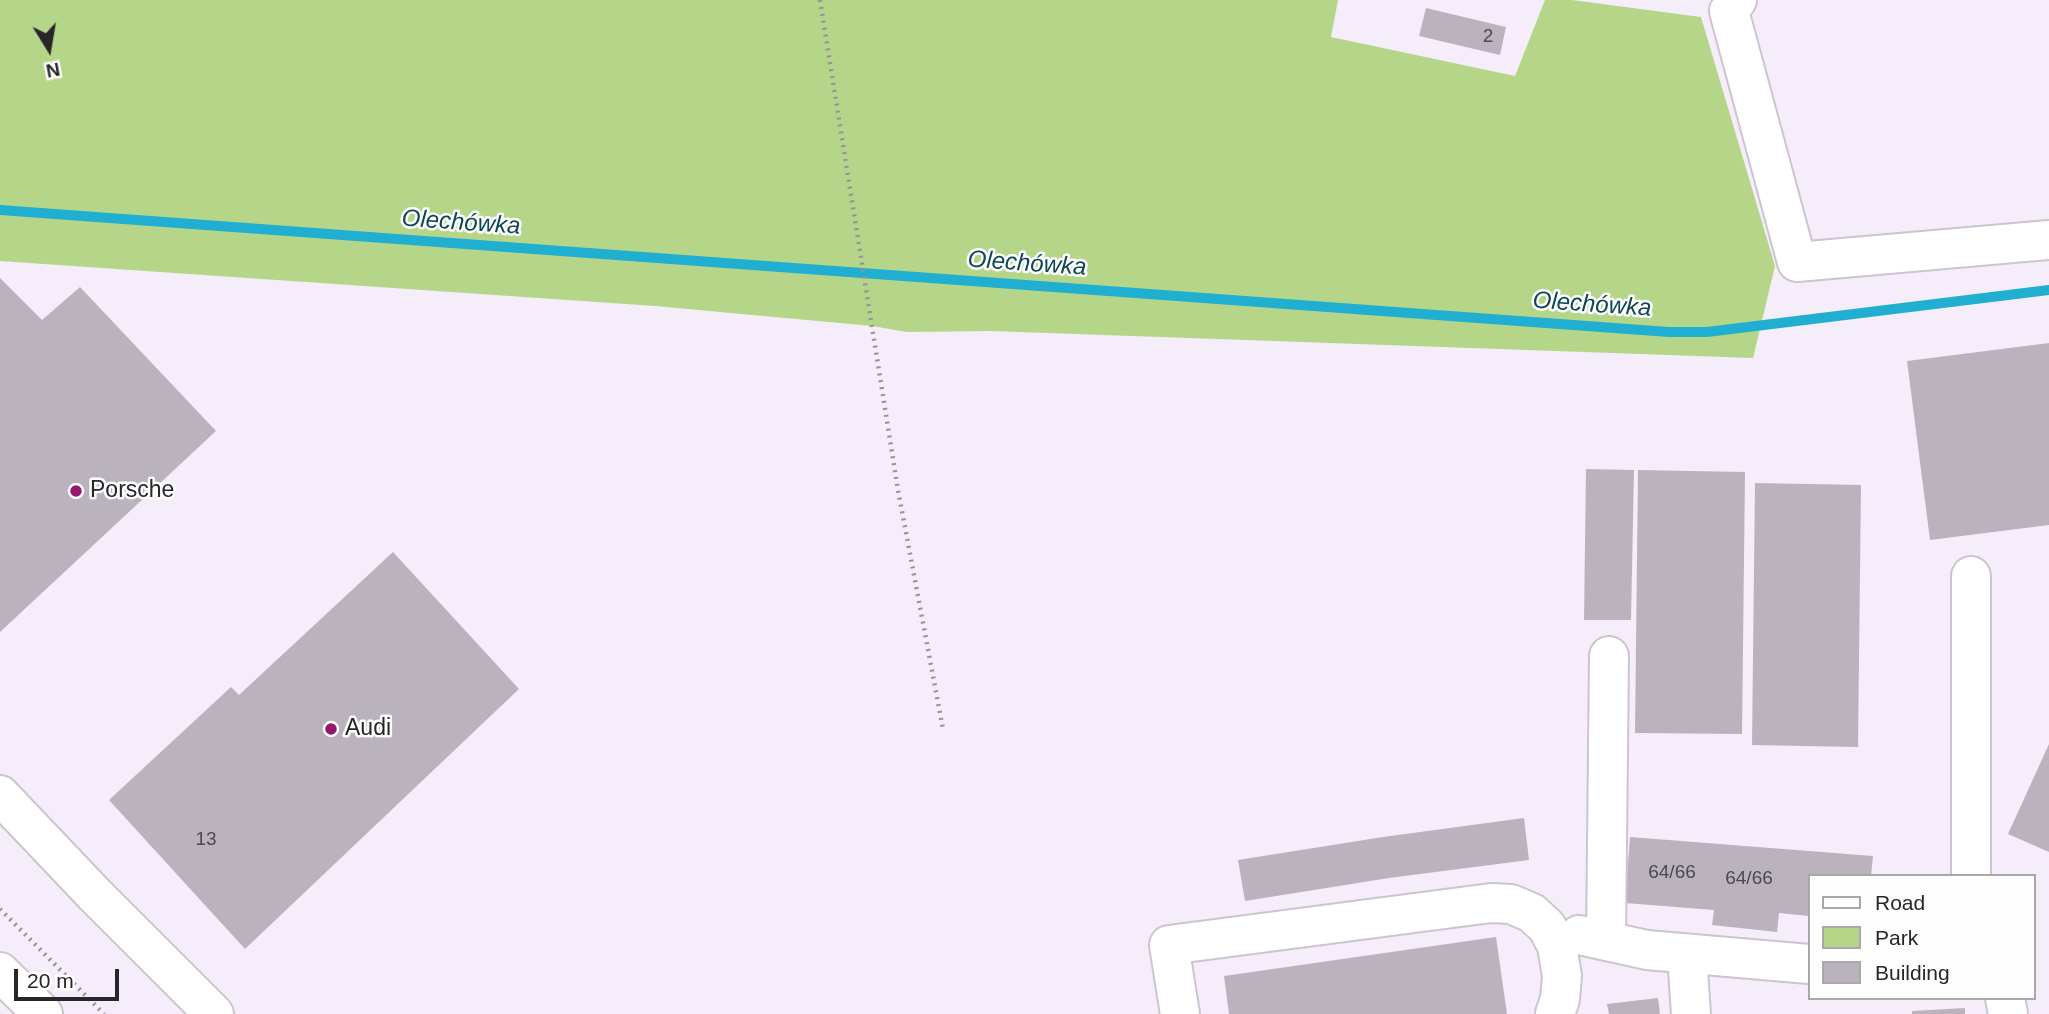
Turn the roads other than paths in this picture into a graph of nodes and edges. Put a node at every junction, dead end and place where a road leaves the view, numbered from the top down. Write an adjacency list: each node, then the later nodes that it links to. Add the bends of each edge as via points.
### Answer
1 (1737, 0): 2 (main road, via 1728,11 1797,262)
2 (2049, 240)
3 (1971, 576): 6 (main road)
4 (1609, 656): 8 (main road)
5 (0, 795): 13 (main road)
6 (1971, 874)
7 (1551, 934): 8 (main road); 14 (main road, via 1532,913 1511,904 1491,903 1169,944); 15 (main road, via 1562,976)
8 (1605, 940): 9 (main road)
9 (1687, 955): 10 (main road); 16 (main road)
10 (1808, 964)
11 (0, 972): 12 (main road)
12 (43, 1014)
13 (214, 1014)
14 (1180, 1014)
15 (1555, 1014)
16 (1691, 1014)

